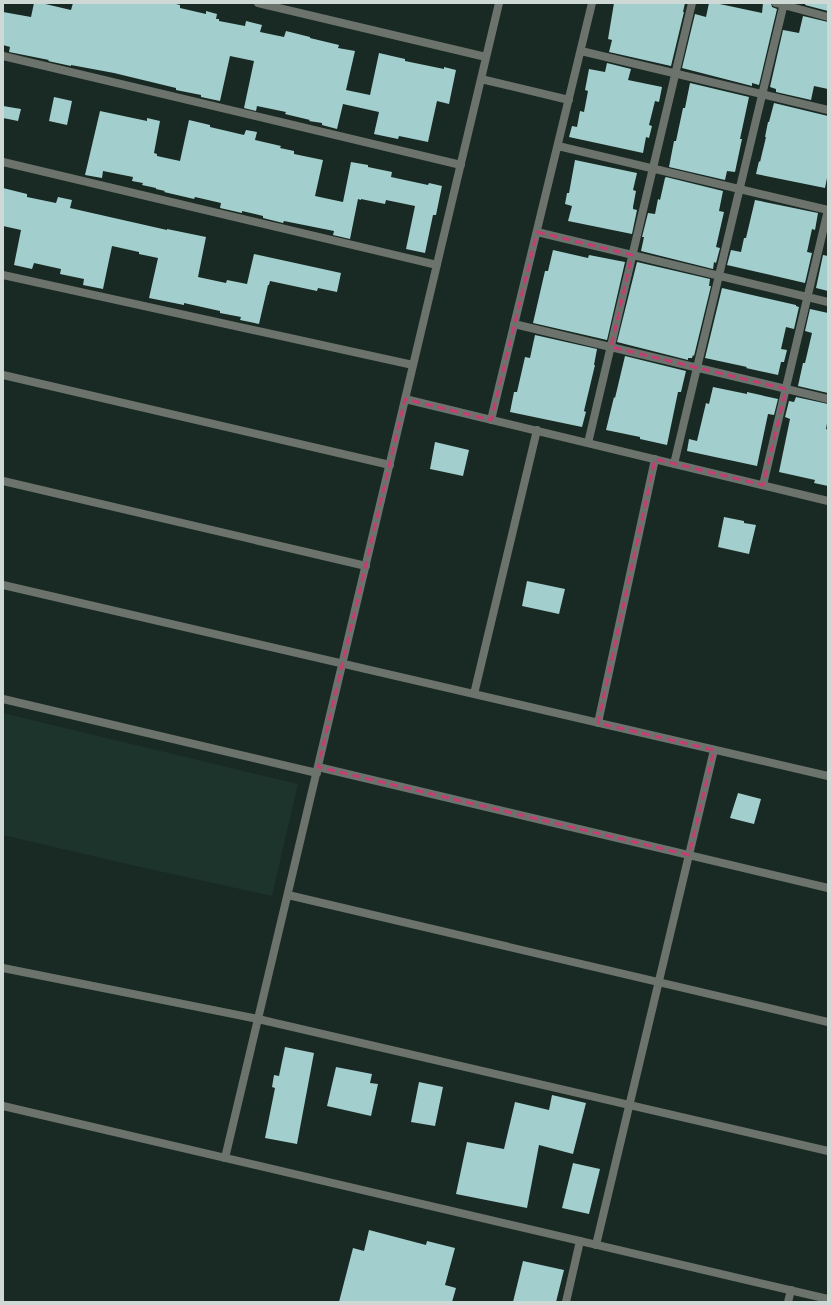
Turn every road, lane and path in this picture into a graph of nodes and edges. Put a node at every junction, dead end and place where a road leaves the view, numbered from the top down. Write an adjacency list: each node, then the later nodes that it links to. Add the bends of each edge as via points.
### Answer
1 (258, 3): 9 (street)
2 (499, 3): 9 (street)
3 (592, 3): 7 (street)
4 (692, 3): 10 (street)
5 (781, 4): 6 (street); 12 (street)
6 (828, 17)
7 (581, 51): 10 (street); 13 (street)
8 (3, 56): 17 (street)
9 (486, 57): 11 (street)
10 (675, 73): 12 (street); 18 (street)
11 (481, 79): 13 (street); 17 (street)
12 (762, 94): 14 (street); 19 (street)
13 (569, 100): 15 (street)
14 (828, 110)
15 (558, 146): 18 (street); 20 (street)
16 (3, 162): 22 (street)
17 (461, 165): 22 (street)
18 (653, 168): 19 (street); 21 (street)
19 (740, 189): 24 (street); 25 (street, via 828,210)
20 (537, 232): 21 (street); 27 (street)
21 (632, 255): 24 (street); 28 (street)
22 (437, 264): 29 (street)
23 (3, 275): 29 (street)
24 (719, 276): 25 (street); 30 (street)
25 (807, 297): 26 (street); 32 (street)
26 (828, 302)
27 (514, 324): 28 (street); 35 (street)
28 (611, 347): 30 (street); 37 (street)
29 (413, 365): 33 (street)
30 (697, 368): 32 (street); 39 (street)
31 (3, 375): 40 (street)
32 (786, 389): 34 (street); 42 (street)
33 (405, 399): 35 (street); 40 (street)
34 (828, 399)
35 (491, 420): 36 (street)
36 (537, 430): 37 (street); 47 (street)
37 (588, 443): 38 (street)
38 (655, 459): 39 (street); 49 (street)
39 (674, 464): 42 (street)
40 (390, 465): 44 (street)
41 (3, 481): 44 (street)
42 (763, 485): 43 (street)
43 (828, 501)
44 (366, 566): 46 (street)
45 (3, 585): 46 (street)
46 (342, 664): 47 (street); 51 (street)
47 (474, 694): 49 (street)
48 (3, 699): 51 (street)
49 (598, 723): 50 (street)
50 (714, 750): 52 (street); 53 (street)
51 (317, 770): 53 (street); 55 (street)
52 (828, 776)
53 (689, 855): 54 (street); 57 (street)
54 (828, 888)
55 (288, 895): 57 (street); 58 (street)
56 (3, 968): 58 (street)
57 (658, 982): 59 (street); 60 (street)
58 (258, 1019): 60 (street); 63 (street)
59 (828, 1022)
60 (629, 1105): 62 (street); 65 (street)
61 (3, 1106): 63 (street)
62 (828, 1150)
63 (225, 1158): 64 (street)
64 (580, 1241): 65 (street); 68 (street)
65 (596, 1245): 66 (street)
66 (791, 1290): 67 (street); 69 (street)
67 (828, 1299)
68 (566, 1302)
69 (788, 1302)

